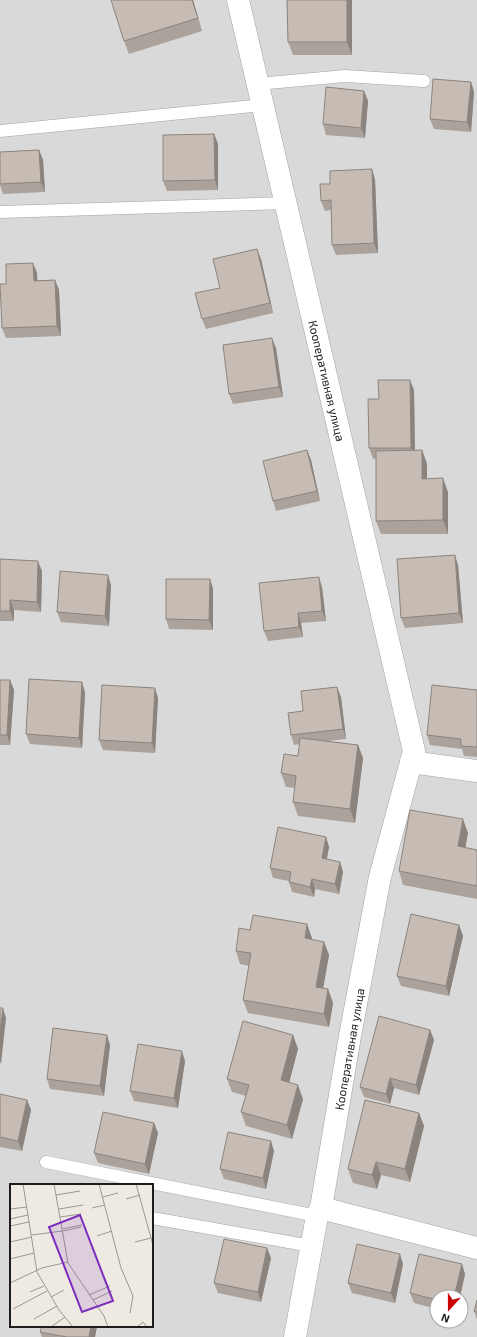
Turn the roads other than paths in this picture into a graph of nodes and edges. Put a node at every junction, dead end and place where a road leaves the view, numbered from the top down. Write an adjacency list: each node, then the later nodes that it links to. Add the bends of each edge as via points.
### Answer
1 (238, 0): 3 (street, Кооперативная улица)
2 (424, 81): 3 (lane, via 345,76)
3 (258, 84): 4 (street, Кооперативная улица)
4 (262, 105): 5 (lane); 6 (street, Кооперативная улица)
5 (0, 132)
6 (286, 203): 7 (lane); 8 (street, Кооперативная улица, via 414,751)
7 (0, 212)
8 (410, 762): 9 (street); 11 (street, Кооперативная улица, via 380,877)
9 (477, 771)
10 (46, 1162): 11 (lane)
11 (319, 1212): 13 (street, Кооперативная улица); 14 (street)
12 (153, 1218): 13 (lane)
13 (312, 1246): 15 (street, Кооперативная улица)
14 (477, 1248)
15 (295, 1337)

